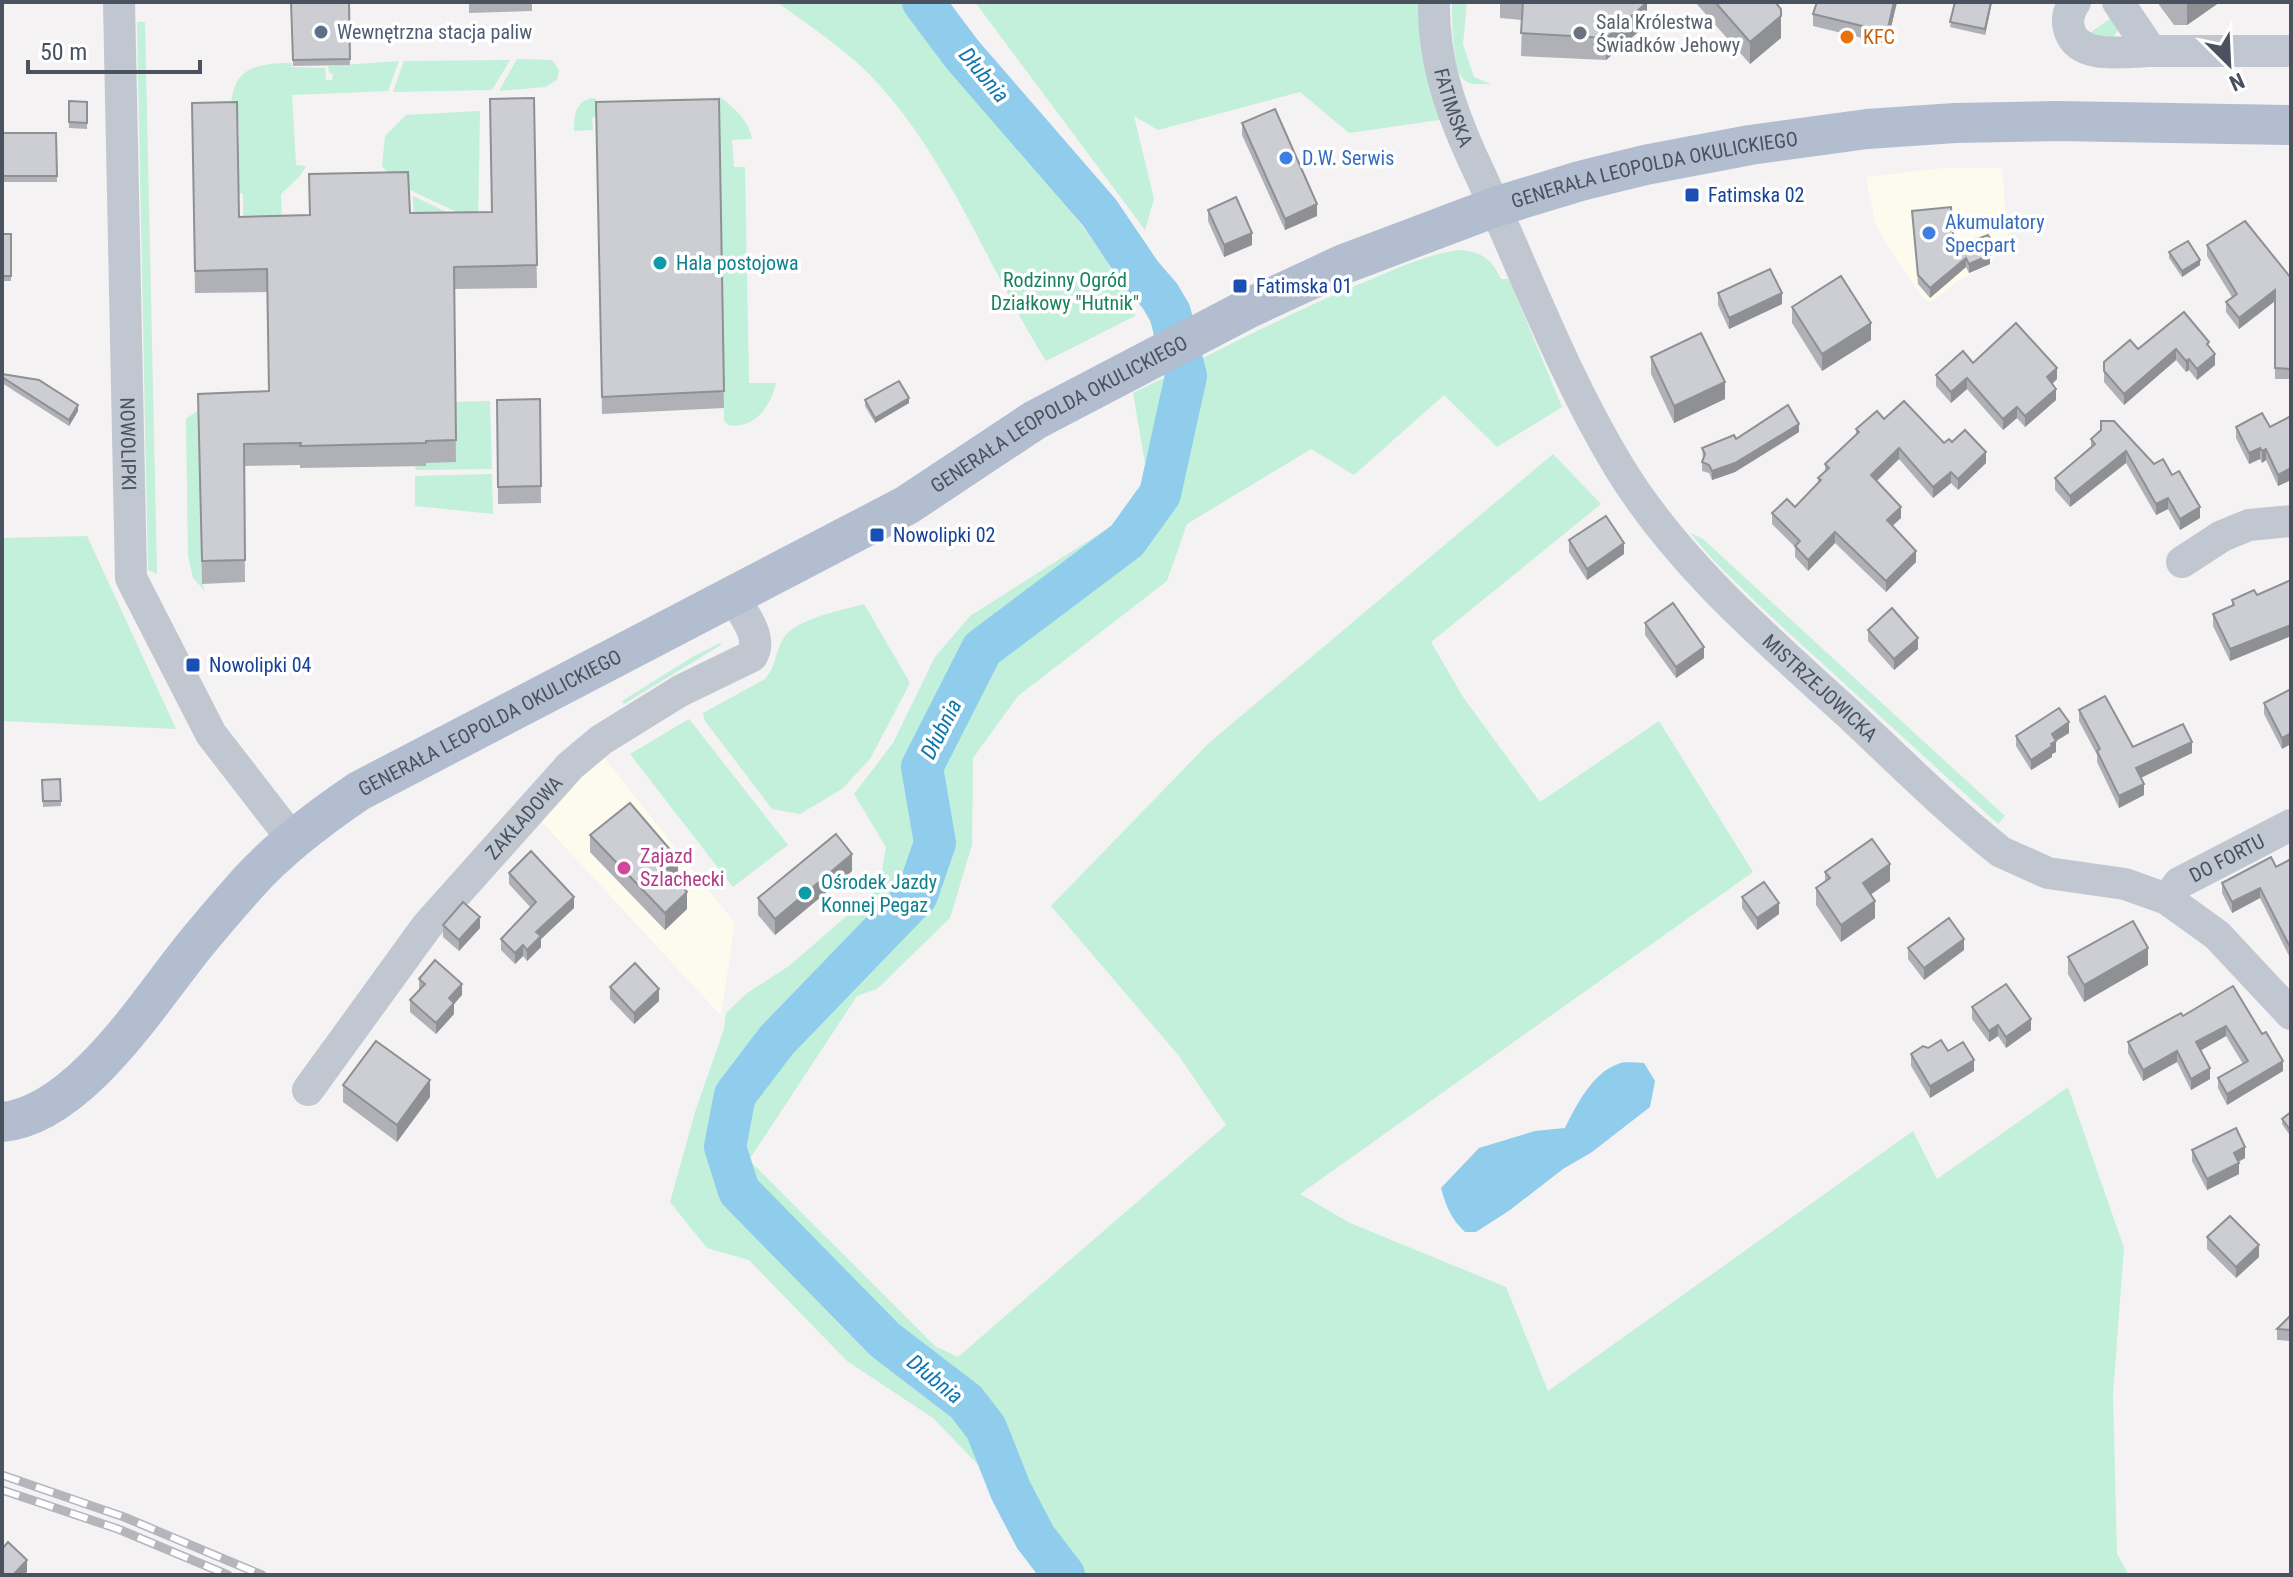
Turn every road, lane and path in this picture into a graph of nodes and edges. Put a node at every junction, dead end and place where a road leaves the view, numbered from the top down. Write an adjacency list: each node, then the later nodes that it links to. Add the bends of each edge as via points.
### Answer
1 (119, 2): 13 (street, NOWOLIPKI, via 131,578 211,734)
2 (1434, 2): 8 (street, FATIMSKA, via 1444,87)
3 (2075, 2): 5 (street, via 2068,25 2080,46 2092,51)
4 (2118, 2): 5 (street)
5 (2151, 51): 6 (street)
6 (2291, 51)
7 (2291, 125): 8 (main road, GENERAŁA LEOPOLDA OKULICKIEGO, via 2007,121 1867,129 1645,165)
8 (1495, 207): 11 (main road, GENERAŁA LEOPOLDA OKULICKIEGO, via 1344,264 1216,326 1035,420 907,505); 14 (street, MISTRZEJOWICKA, via 1610,451 1662,528 1706,579 2001,852 2048,873 2125,884)
9 (2291, 521): 10 (street, via 2249,525)
10 (2182, 562)
11 (733, 597): 13 (main road, GENERAŁA LEOPOLDA OKULICKIEGO, via 379,780); 16 (street, ZAKŁADOWA, via 756,638 752,656 639,716 561,774 427,926)
12 (2291, 825): 14 (street, DO FORTU, via 2179,883)
13 (293, 840): 17 (main road, GENERAŁA LEOPOLDA OKULICKIEGO, via 220,914 104,1061 58,1100)
14 (2167, 899): 15 (street, MISTRZEJOWICKA, via 2217,935)
15 (2291, 1014)
16 (308, 1090)
17 (2, 1122)

